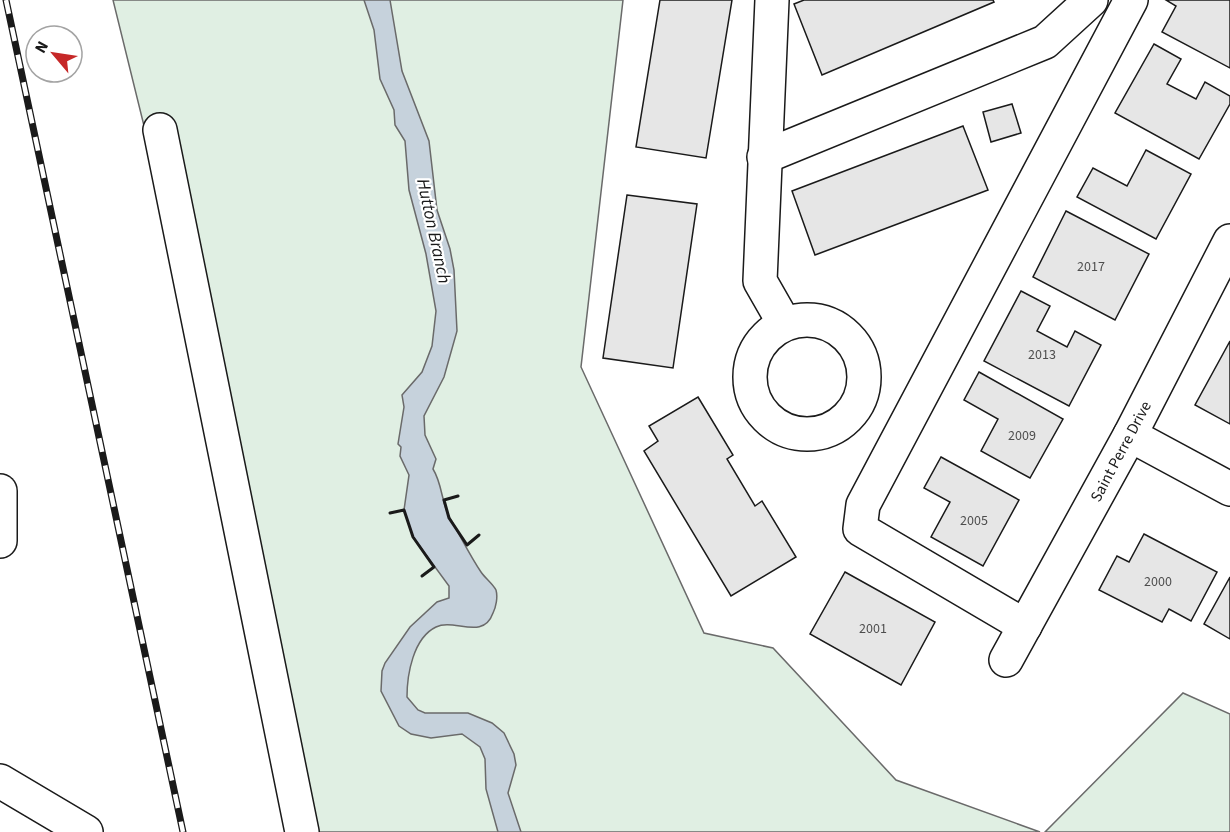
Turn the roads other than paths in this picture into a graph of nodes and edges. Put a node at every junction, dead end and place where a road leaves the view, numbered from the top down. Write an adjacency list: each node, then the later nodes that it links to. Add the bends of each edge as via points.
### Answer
1 (772, 0): 5 (street)
2 (1091, 0): 5 (street, via 1045,42)
3 (1131, 0): 13 (street, via 862,504 860,529)
4 (160, 130): 19 (street)
5 (764, 157): 8 (street, via 760,281)
6 (1230, 241): 7 (street, Saint Perre Drive)
7 (1222, 276): 9 (street, Saint Perre Drive)
8 (784, 323)
9 (1130, 435): 10 (street); 13 (street, Saint Perre Drive)
10 (1230, 489)
11 (0, 491): 12 (street)
12 (0, 541)
13 (1025, 626): 14 (street, Saint Perre Drive)
14 (1006, 660)
15 (0, 781): 17 (street)
16 (0, 795): 17 (street)
17 (53, 813): 18 (street)
18 (86, 832)
19 (302, 832)

